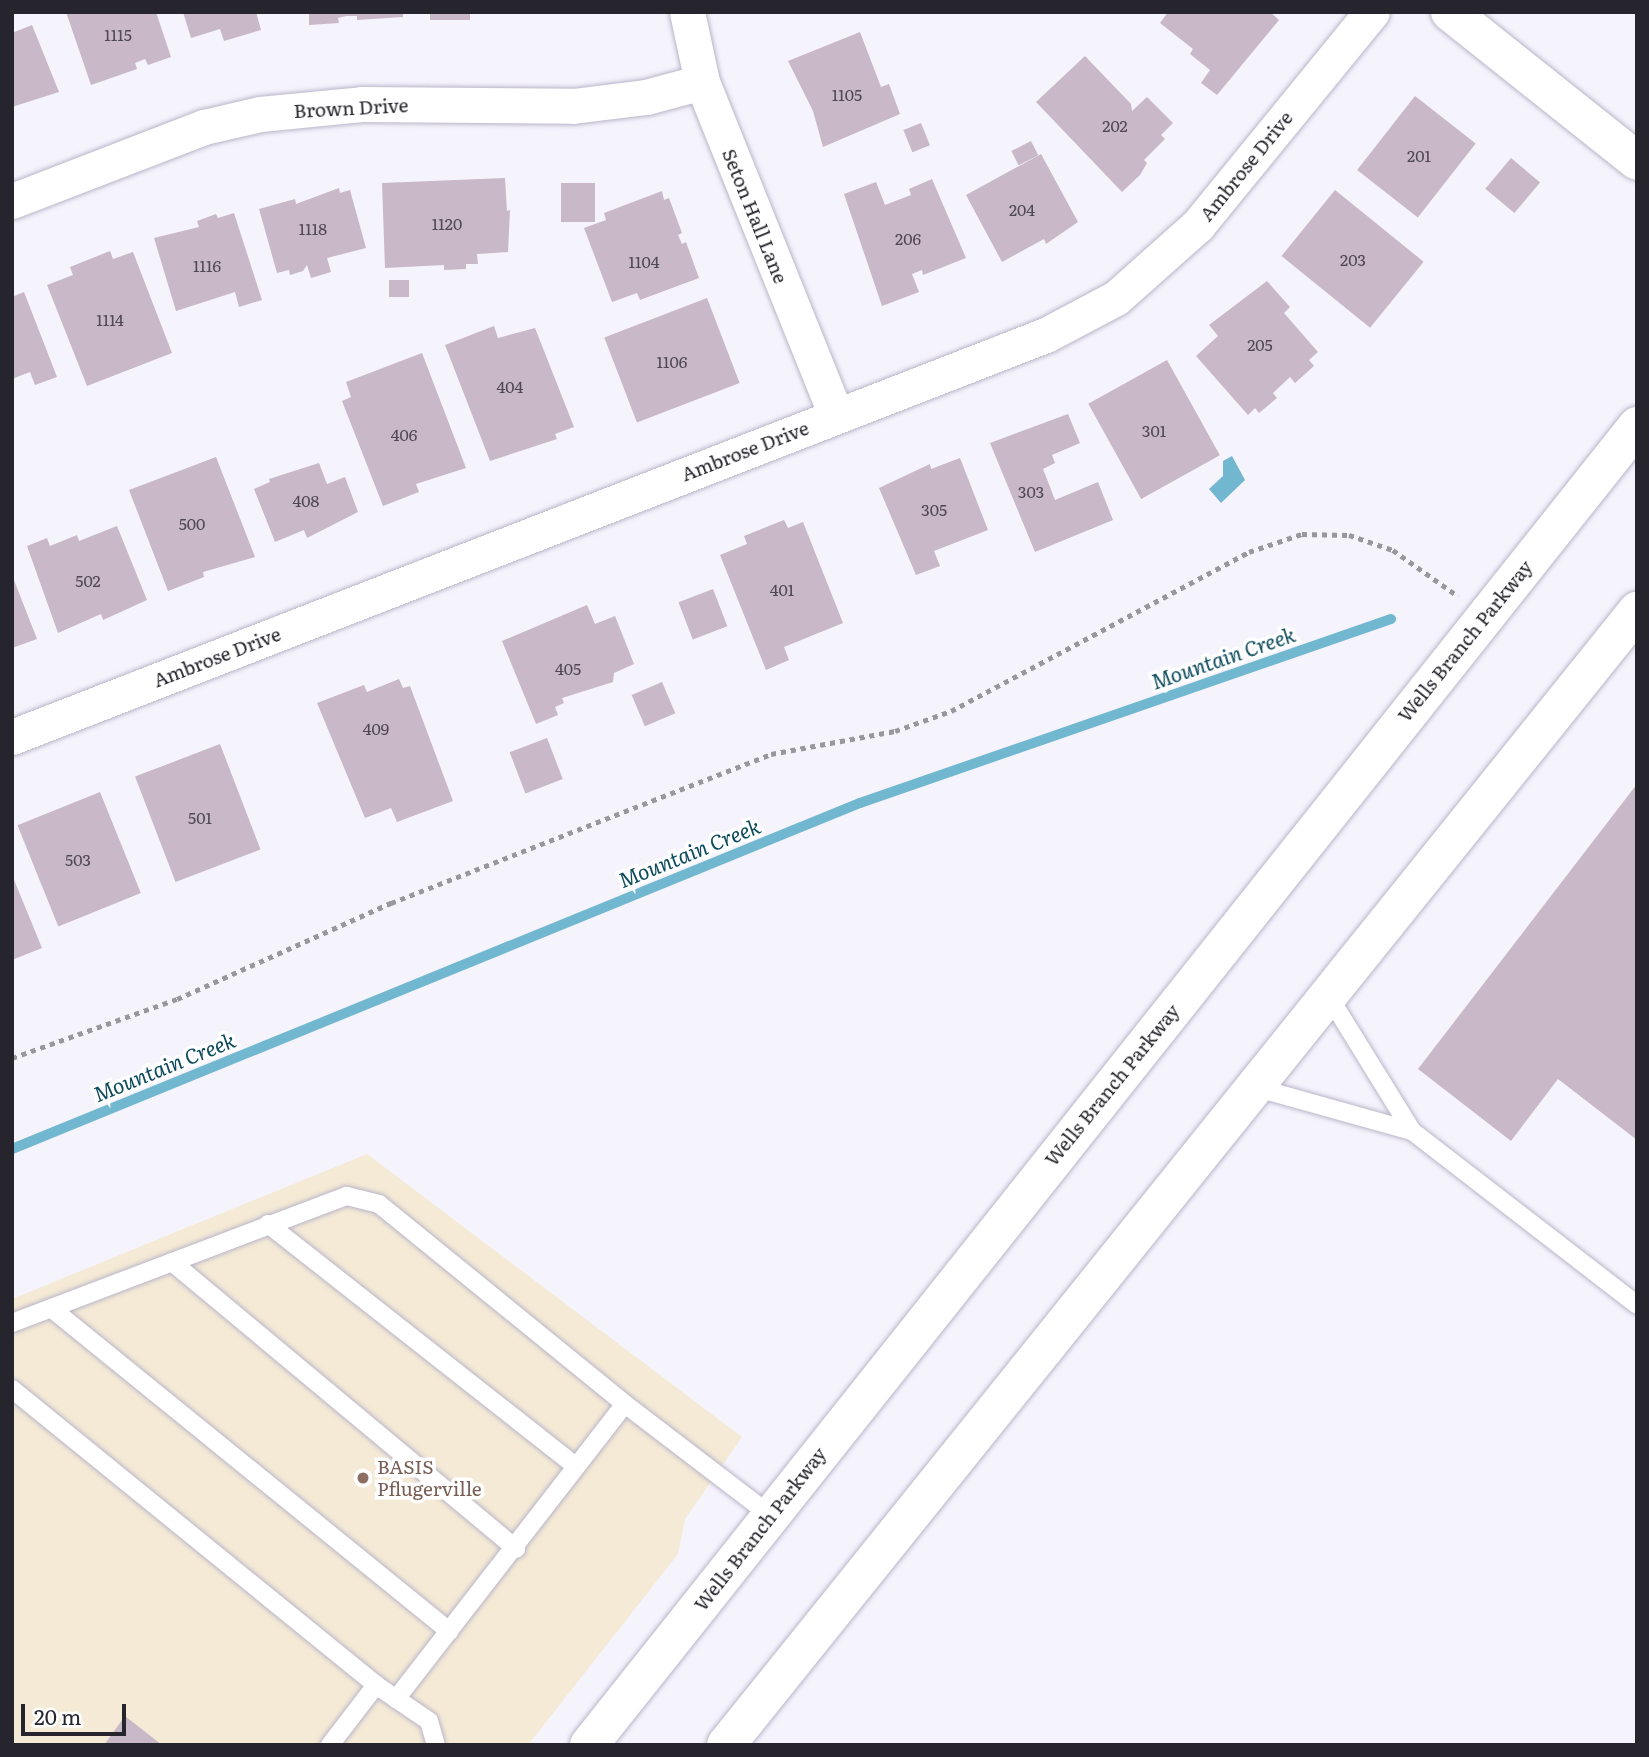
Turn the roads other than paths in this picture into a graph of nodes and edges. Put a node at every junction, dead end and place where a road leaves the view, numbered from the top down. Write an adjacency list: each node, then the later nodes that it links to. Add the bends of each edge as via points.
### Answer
1 (687, 12): 4 (street, Seton Hall Lane)
2 (1372, 12): 7 (street, Ambrose Drive, via 1198,225 1116,298 1046,335)
3 (1450, 12): 5 (main road)
4 (702, 82): 6 (street, Brown Drive, via 646,97 573,106 362,104 260,114 191,131); 7 (street, Seton Hall Lane)
5 (1637, 161)
6 (12, 201)
7 (836, 415): 10 (street, Ambrose Drive)
8 (1637, 426): 22 (main road, Wells Branch Parkway)
9 (1637, 611): 11 (main road)
10 (12, 737)
11 (1328, 995): 12 (main road); 13 (lane)
12 (1254, 1087): 13 (lane); 30 (main road)
13 (1412, 1131): 16 (lane)
14 (268, 1224): 15 (lane); 20 (lane, via 347,1196 379,1204); 21 (lane)
15 (172, 1262): 17 (lane); 23 (lane)
16 (1637, 1305)
17 (51, 1308): 18 (lane); 24 (lane)
18 (12, 1323)
19 (12, 1389): 25 (lane)
20 (625, 1404): 21 (lane); 22 (lane)
21 (575, 1466): 23 (lane)
22 (770, 1515): 29 (main road, Wells Branch Parkway)
23 (516, 1549): 24 (lane)
24 (449, 1631): 26 (lane)
25 (376, 1685): 26 (lane); 27 (lane)
26 (396, 1699): 28 (lane, via 429,1721)
27 (330, 1745)
28 (436, 1745)
29 (589, 1745)
30 (726, 1745)

